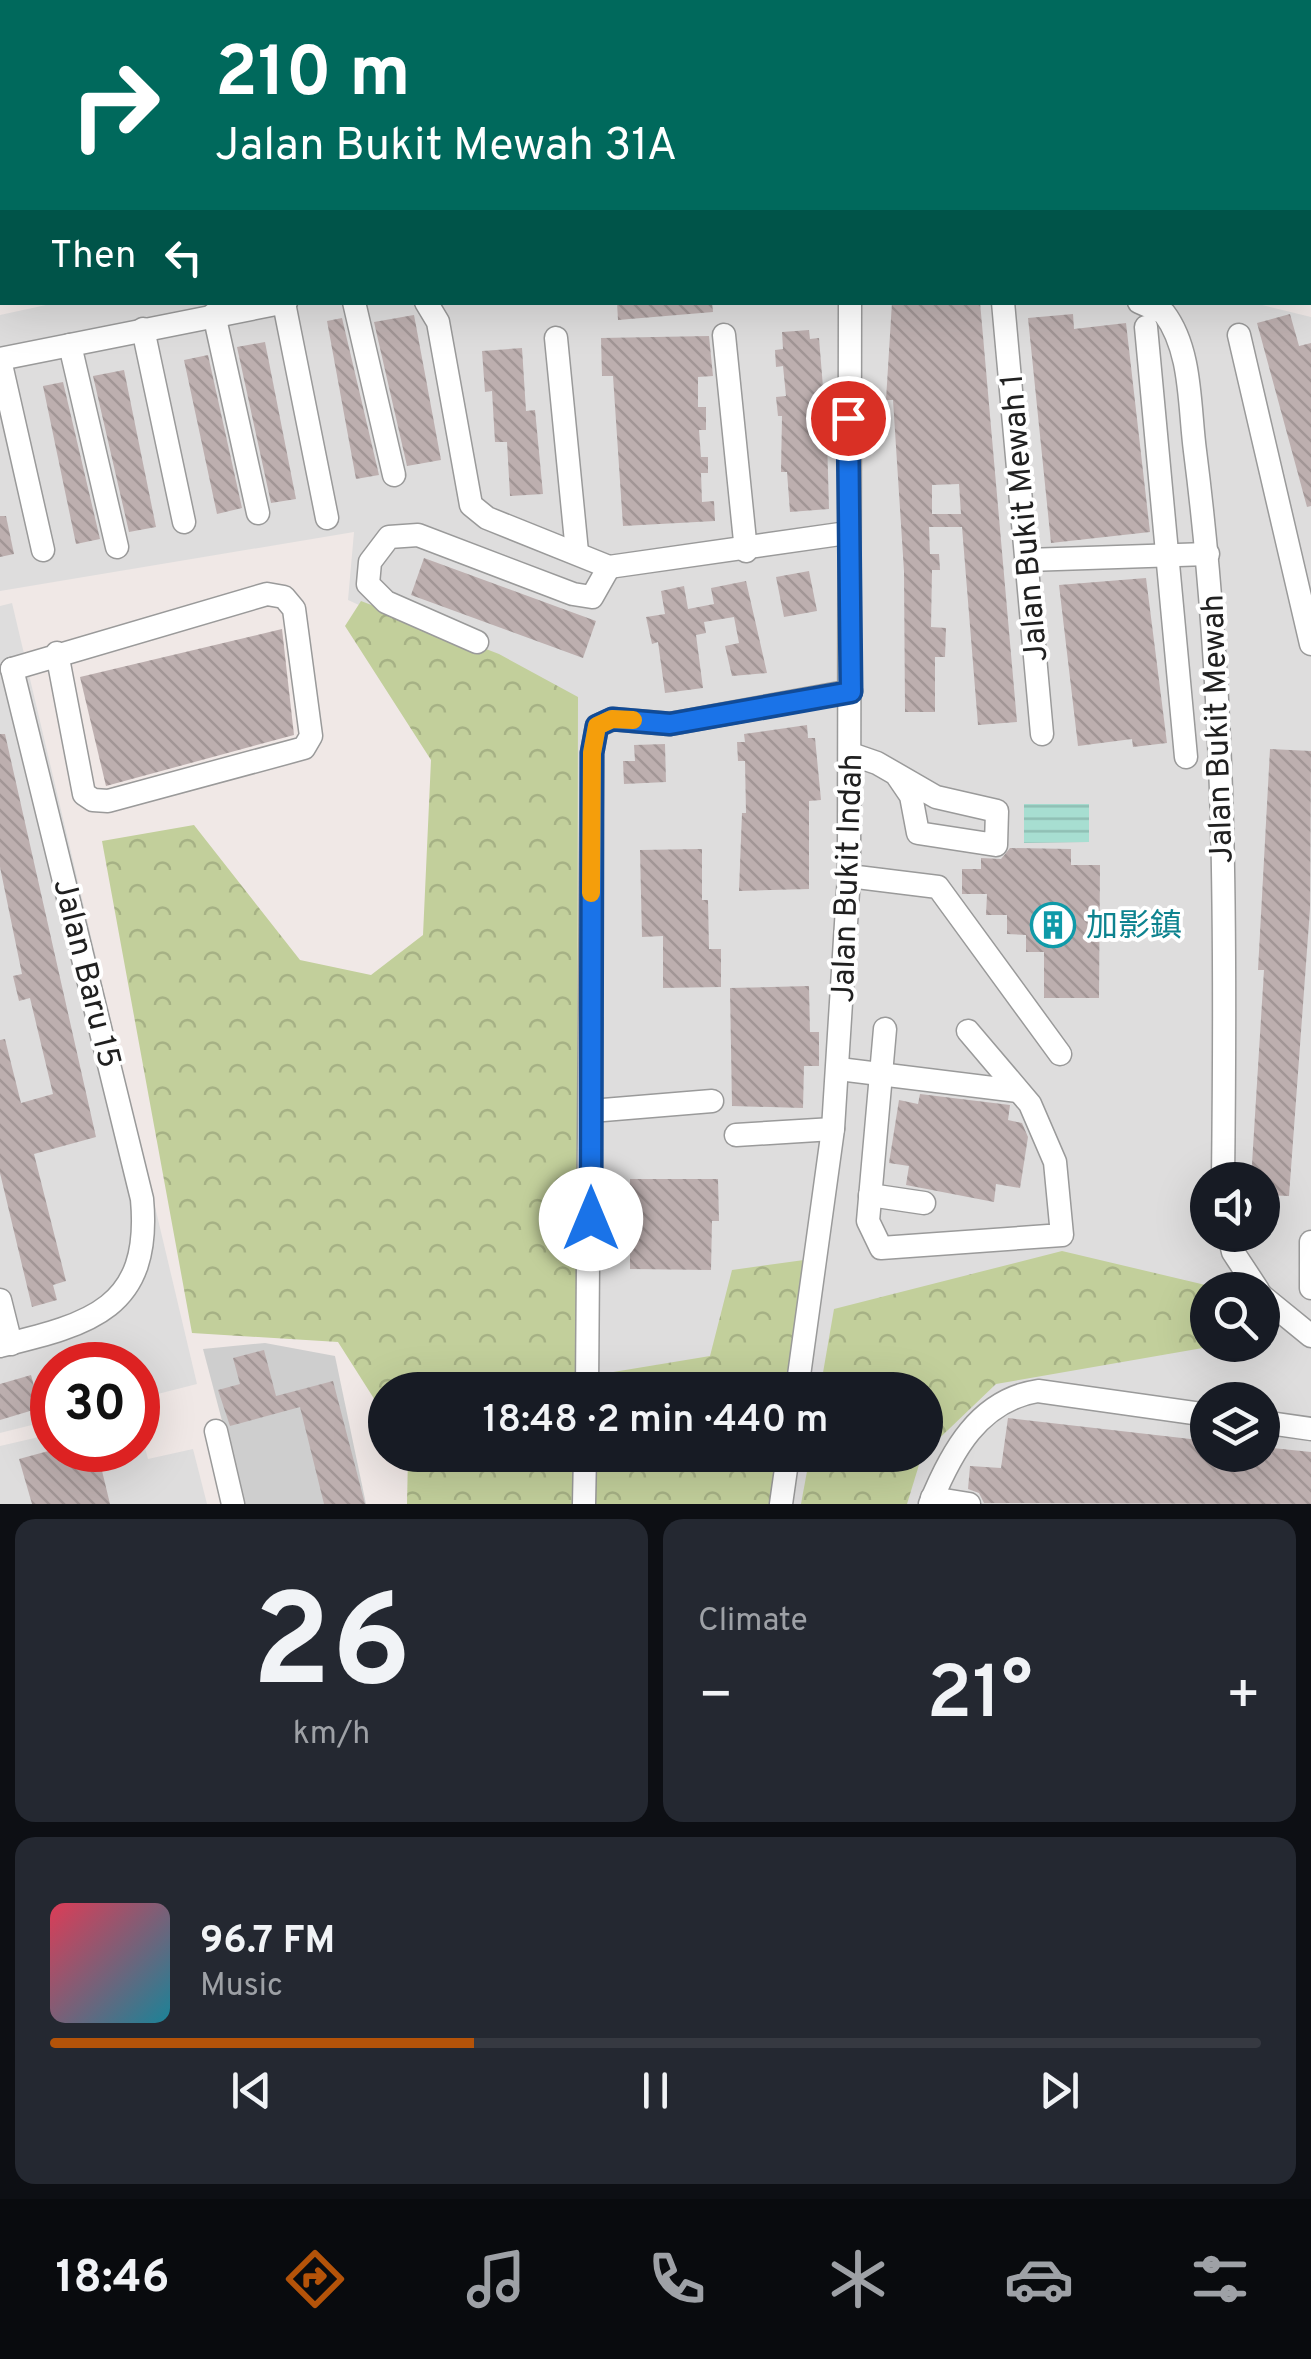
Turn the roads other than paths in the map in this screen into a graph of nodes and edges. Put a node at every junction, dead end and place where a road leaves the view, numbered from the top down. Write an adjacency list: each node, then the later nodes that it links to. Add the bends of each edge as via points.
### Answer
1 (272, 305): 7 (street)
2 (285, 305): 17 (street)
3 (355, 305): 15 (street)
4 (428, 305): 23 (street, via 438,322 471,505 487,518)
5 (850, 305): 19 (street, Jalan Bukit Indah)
6 (1003, 305): 26 (street, Jalan Bukit Mewah 1)
7 (214, 314): 9 (street); 16 (street)
8 (1159, 314): 24 (street, Jalan Bukit Mewah, via 1182,346); 25 (street)
9 (143, 329): 13 (street); 18 (street)
10 (724, 335): 22 (street)
11 (1239, 335): 29 (street)
12 (556, 338): 23 (street)
13 (70, 345): 14 (street); 20 (street)
14 (0, 360): 21 (street)
15 (394, 476)
16 (258, 513)
17 (326, 518)
18 (184, 522)
19 (847, 533): 22 (street); 32 (street, Jalan Bukit Indah)
20 (117, 547)
21 (43, 550)
22 (746, 551): 27 (street)
23 (577, 552): 27 (street)
24 (1208, 554): 25 (street); 48 (street, Jalan Bukit Mewah, via 1221,768)
25 (1168, 556): 26 (street); 35 (street)
26 (1028, 560): 33 (street, Jalan Bukit Mewah 1)
27 (609, 567): 28 (street, via 592,597 418,535 389,537 370,562 368,584 386,602)
28 (478, 642)
29 (1311, 644)
30 (57, 653): 30 (street, via 267,594 284,597 294,610 311,736 304,748 93,800 84,794); 31 (street)
31 (6, 667): 56 (street, Jalan Baru 15, via 146,1237 133,1278 111,1308 78,1326)
32 (851, 692): 34 (street, Jalan Bukit Indah); 45 (street, via 670,724 612,719 597,726)
33 (1042, 734)
34 (851, 754): 36 (street); 37 (street, Jalan Bukit Indah)
35 (1186, 757)
36 (896, 774): 36 (street, via 911,796 918,833 996,845 997,811 936,797)
37 (848, 876): 40 (street, via 938,887); 41 (street, Jalan Bukit Indah)
38 (885, 1028): 42 (street)
39 (968, 1031): 43 (street)
40 (1060, 1054)
41 (839, 1069): 42 (street); 46 (street, Jalan Bukit Indah)
42 (880, 1074): 43 (street); 49 (street)
43 (1018, 1090): 49 (street, via 1055,1162 1062,1236 881,1248 868,1221)
44 (712, 1101): 45 (street)
45 (591, 1111): 57 (street)
46 (833, 1129): 47 (street); 58 (street, Jalan Bukit Indah)
47 (736, 1134)
48 (1223, 1162)
49 (870, 1196): 50 (street)
50 (924, 1203)
51 (1311, 1242): 52 (street)
52 (1310, 1286)
53 (0, 1300): 56 (street)
54 (1280, 1311): 55 (street)
55 (1311, 1336)
56 (6, 1345)
57 (587, 1372)
58 (799, 1372)
59 (1190, 1413): 65 (street, via 1038,1392 1010,1396 979,1416)
60 (1280, 1425): 61 (street)
61 (1311, 1429)
62 (216, 1431): 66 (street)
63 (585, 1472): 67 (street)
64 (785, 1472): 68 (street)
65 (931, 1501): 69 (street)
66 (233, 1504)
67 (584, 1504)
68 (780, 1504)
69 (969, 1504)

